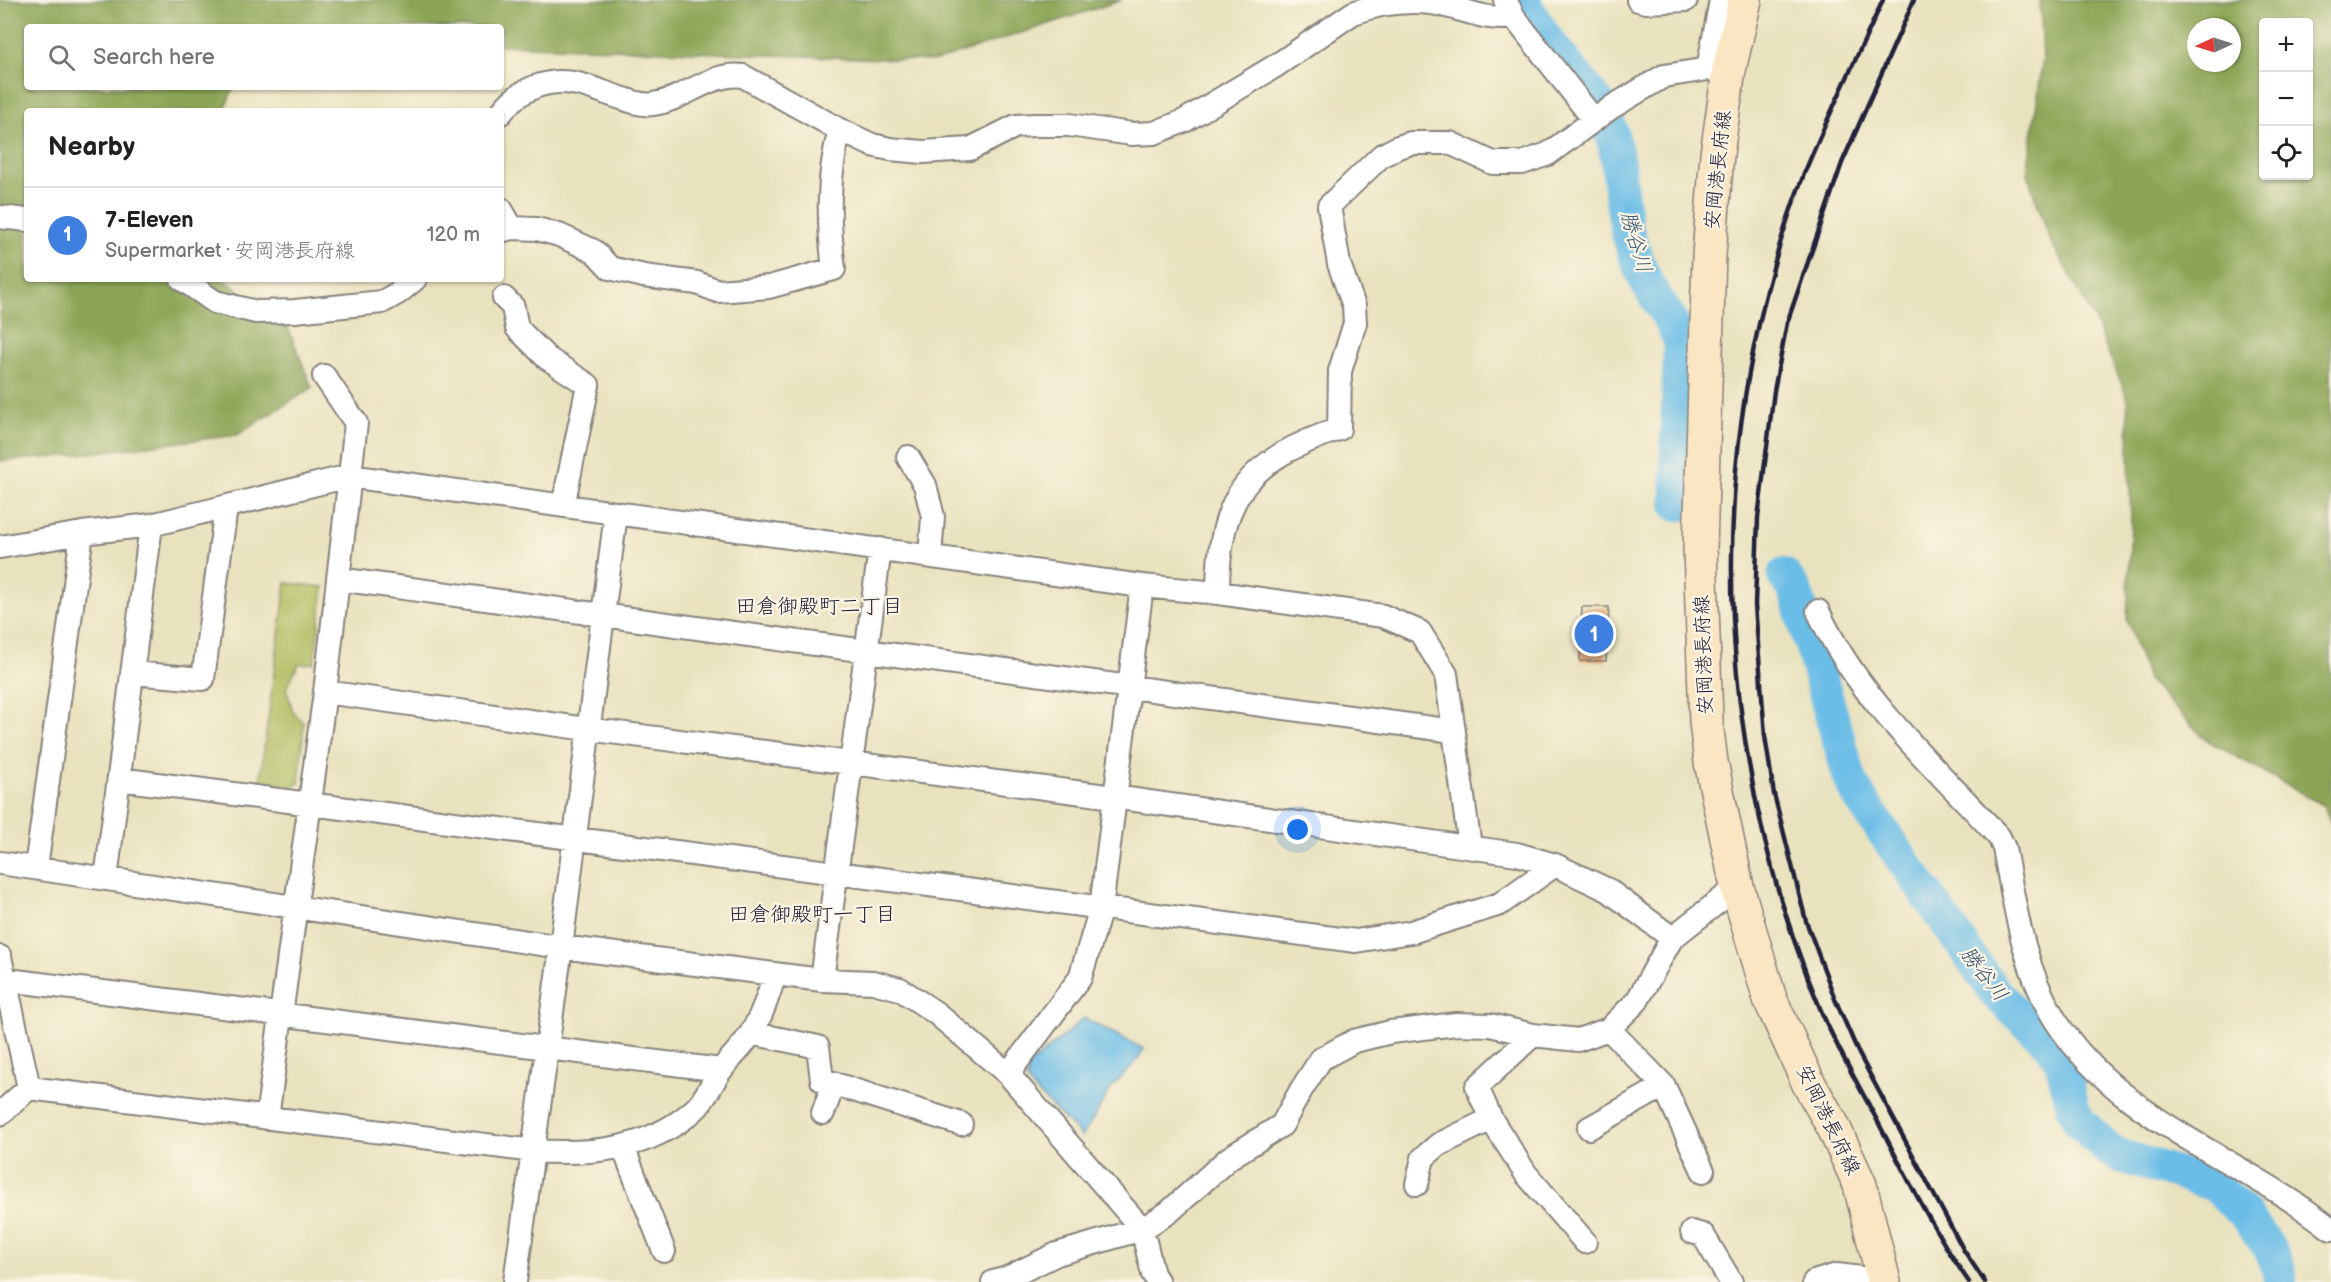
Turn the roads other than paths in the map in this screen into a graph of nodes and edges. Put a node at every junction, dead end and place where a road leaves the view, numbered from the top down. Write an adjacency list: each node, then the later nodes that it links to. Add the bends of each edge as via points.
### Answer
1 (1638, 0): 2 (street)
2 (1686, 0)
3 (1721, 0): 6 (street)
4 (1745, 0): 6 (main road, 安岡港長府線)
5 (1510, 8): 8 (street); 9 (street, via 1499,19 1431,3 1400,2 1367,8 1353,13 1184,121 1154,133 1131,134 1069,124 1016,126 970,149 923,152 872,145)
6 (1719, 70): 8 (street, via 1664,76); 49 (main road, 安岡港長府線, via 1700,548 1706,722)
7 (504, 109): 9 (street, via 522,92 546,83 576,83 652,105 712,79 731,75 743,76)
8 (1601, 115): 29 (street, via 1548,154 1522,163 1493,163 1449,143 1398,147 1381,156 1329,206 1339,264 1354,315 1352,337 1340,371 1339,429 1304,441 1275,457 1241,488 1223,534)
9 (840, 130): 12 (street, via 833,154 828,214 834,269 769,287 718,291 697,283 610,268 594,251 559,235)
10 (0, 217): 11 (street)
11 (24, 220)
12 (505, 223)
13 (186, 282): 14 (street, via 215,302 255,312 382,302)
14 (411, 282)
15 (504, 298): 19 (street, via 513,307 517,328 547,358 588,385)
16 (324, 376): 18 (street, via 356,423)
17 (908, 457): 26 (street, via 925,485 933,517)
18 (349, 476): 19 (street); 20 (street); 27 (street)
19 (563, 506): 21 (street)
20 (226, 507): 22 (street); 33 (street, via 203,679)
21 (616, 513): 25 (street); 31 (street)
22 (151, 525): 23 (street); 33 (street)
23 (82, 533): 24 (street); 46 (street)
24 (0, 547)
25 (880, 549): 26 (street); 32 (street)
26 (930, 556): 28 (street)
27 (338, 579): 31 (street); 35 (street)
28 (1142, 586): 29 (street); 34 (street)
29 (1218, 593): 37 (street, via 1383,616 1420,632 1446,674)
30 (1818, 611): 78 (street, via 1839,649 1893,724 2000,837 2025,950 2054,1017 2078,1049 2115,1089 2136,1105 2278,1191)
31 (602, 616): 32 (street); 36 (street)
32 (866, 652): 34 (street); 38 (street)
33 (132, 673): 39 (street)
34 (1130, 688): 37 (street); 40 (street)
35 (325, 692): 36 (street); 41 (street)
36 (587, 729): 38 (street); 42 (street)
37 (1453, 731): 43 (street)
38 (851, 765): 40 (street); 47 (street)
39 (118, 779): 41 (street); 48 (street)
40 (1114, 797): 43 (street); 51 (street)
41 (309, 804): 42 (street); 50 (street)
42 (574, 839): 47 (street); 53 (street)
43 (1470, 847): 45 (street)
44 (0, 863): 46 (street)
45 (1555, 864): 51 (street, via 1500,904 1411,932 1356,941); 52 (street, via 1608,890)
46 (36, 868): 48 (street)
47 (836, 873): 51 (street); 56 (street)
48 (106, 879): 50 (street)
49 (1737, 887): 52 (street); 83 (main road, 安岡港長府線, via 1770,999 1860,1185)
50 (295, 907): 53 (street); 57 (street)
51 (1101, 908): 63 (street, via 1080,978)
52 (1672, 938): 58 (street, via 1637,1000)
53 (561, 947): 55 (street); 61 (street)
54 (2, 971): 57 (street); 66 (street)
55 (775, 974): 56 (street); 59 (street)
56 (822, 980): 63 (street, via 873,982 900,989 936,1013)
57 (280, 1014): 61 (street); 69 (street)
58 (1609, 1029): 60 (street, via 1578,1040); 65 (street)
59 (752, 1033): 62 (street); 64 (street, via 819,1047 822,1080)
60 (1533, 1035): 70 (street, via 1477,1087); 77 (street, via 1490,1025 1456,1024 1354,1041 1321,1059 1282,1125 1229,1158 1169,1212)
61 (547, 1049): 62 (street); 74 (street)
62 (721, 1070): 73 (street, via 695,1109 649,1139)
63 (1008, 1074): 77 (street)
64 (834, 1083): 67 (street); 71 (street)
65 (1665, 1086): 72 (street); 75 (street)
66 (29, 1088): 68 (street); 69 (street)
67 (823, 1113)
68 (0, 1114)
69 (267, 1118): 74 (street)
70 (1491, 1119): 76 (street, via 1438,1145 1423,1158); 80 (street, via 1526,1174)
71 (961, 1124)
72 (1589, 1128)
73 (623, 1148): 74 (street); 81 (street)
74 (534, 1151): 84 (street)
75 (1702, 1171)
76 (1417, 1184)
77 (1142, 1229): 82 (street); 85 (street, via 1057,1254)
78 (2331, 1229)
79 (1692, 1232): 86 (street, via 1703,1235)
80 (1584, 1242)
81 (664, 1251)
82 (1149, 1280)
83 (1884, 1281): 87 (street, via 1837,1275)
84 (515, 1282)
85 (993, 1282)
86 (1731, 1282)
87 (1814, 1282)

